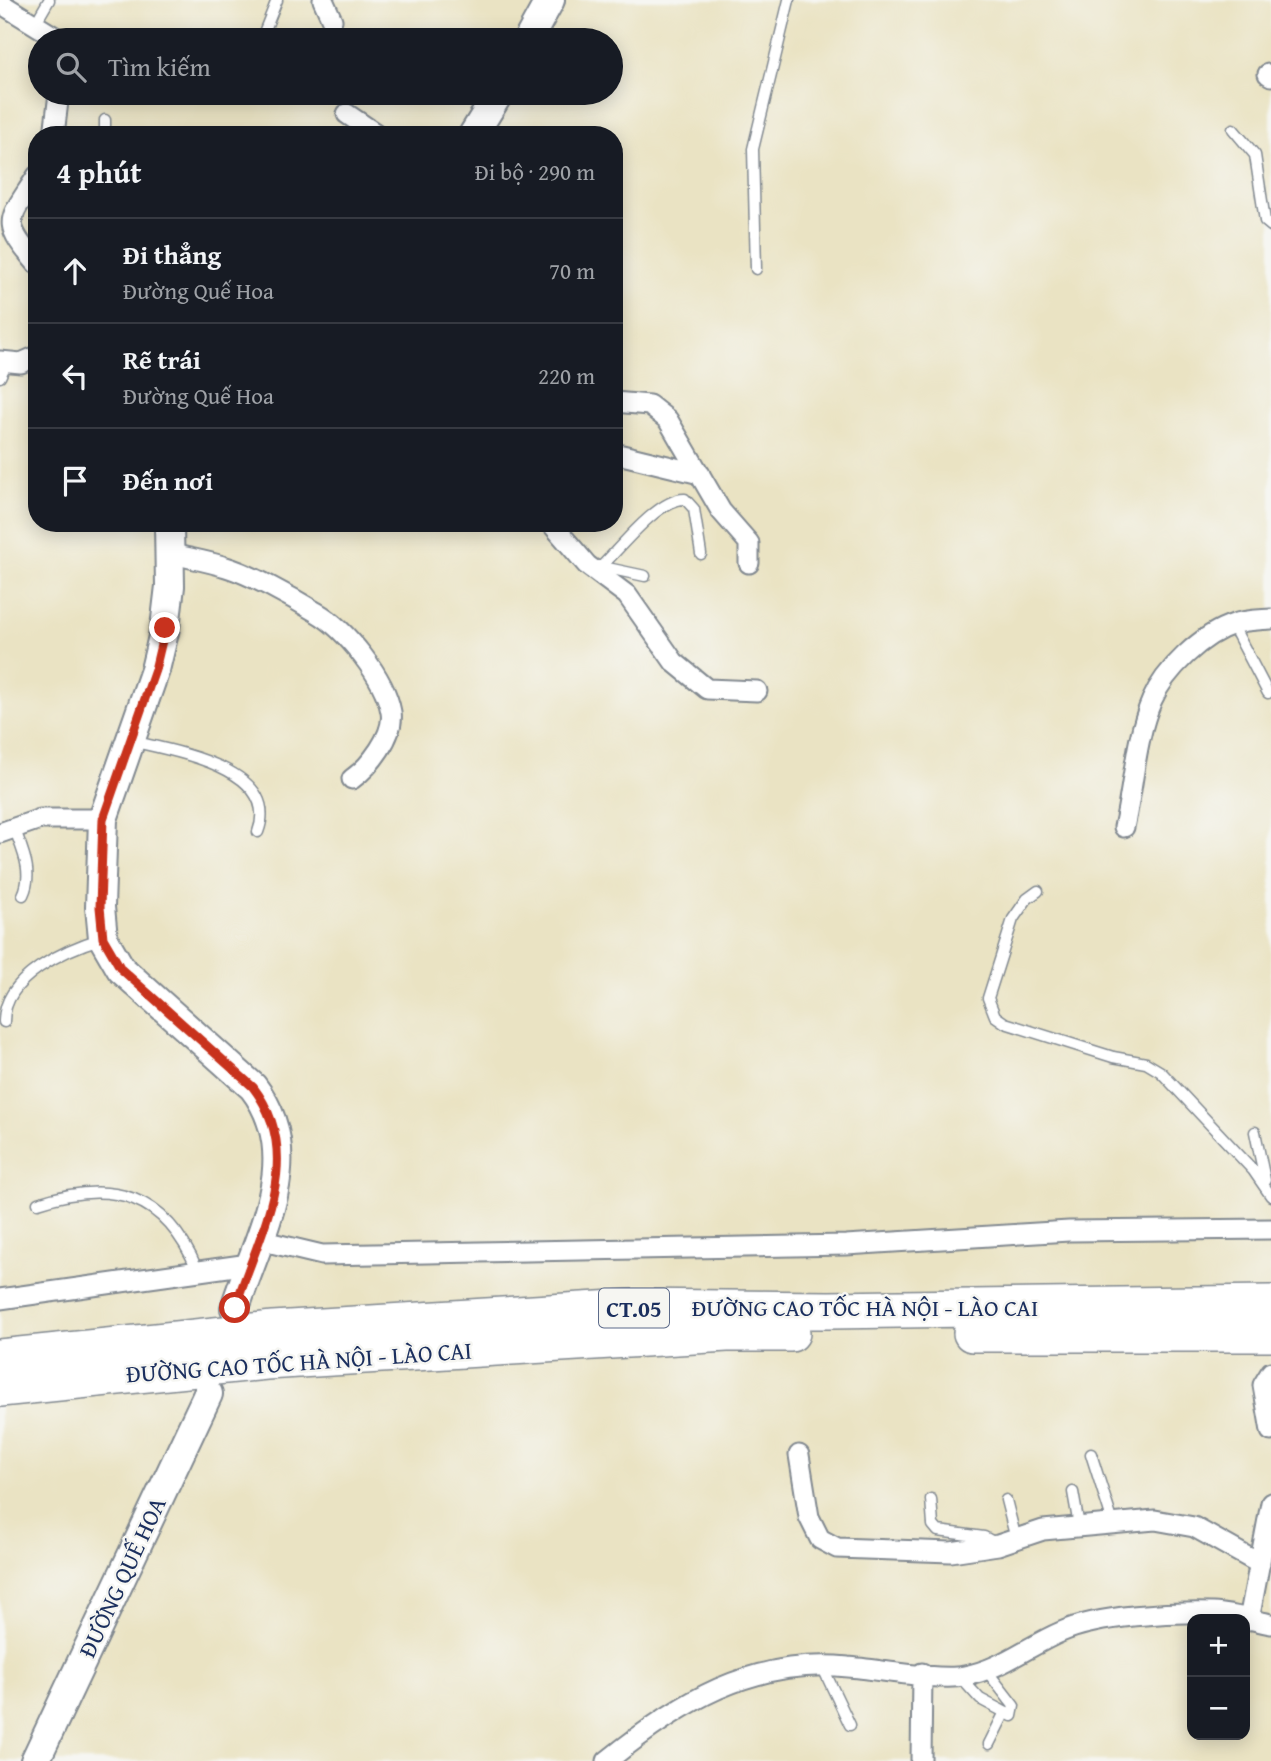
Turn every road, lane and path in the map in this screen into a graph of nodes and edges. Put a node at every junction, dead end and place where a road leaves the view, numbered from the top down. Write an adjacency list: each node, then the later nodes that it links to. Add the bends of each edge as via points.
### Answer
1 (49, 0): 8 (lane)
2 (278, 0): 10 (lane)
3 (323, 0): 7 (street)
4 (550, 0): 11 (street)
5 (789, 0): 24 (lane, via 753,149)
6 (1, 5): 8 (street)
7 (332, 20)
8 (35, 24): 9 (street)
9 (41, 28)
10 (266, 28)
11 (535, 28)
12 (58, 105): 16 (street)
13 (492, 105): 19 (street)
14 (347, 114): 18 (street)
15 (106, 120): 17 (lane)
16 (55, 126)
17 (106, 126)
18 (364, 126)
19 (479, 126)
20 (1233, 129): 22 (lane, via 1255,155 1265,221)
21 (28, 190): 23 (street, via 10,218 10,229)
22 (1271, 226)
23 (28, 252)
24 (756, 269)
25 (28, 360): 26 (street)
26 (2, 366)
27 (623, 403): 29 (street, via 649,405 668,420)
28 (623, 455): 29 (street)
29 (700, 474): 32 (street, via 721,511)
30 (169, 532): 33 (street)
31 (560, 532): 35 (street)
32 (753, 547)
33 (169, 553): 41 (street, via 165,628); 42 (street, via 237,572 318,612 352,641 371,668 391,712 391,722 372,760)
34 (701, 554): 35 (lane, via 694,509 685,499 677,498)
35 (594, 566): 36 (lane); 39 (street, via 627,595 674,662 707,690)
36 (645, 576)
37 (1271, 619): 38 (street)
38 (1232, 624): 40 (lane); 44 (street, via 1182,660 1152,699)
39 (757, 691)
40 (1268, 693)
41 (130, 740): 43 (street); 46 (lane, via 226,768 252,791 261,807)
42 (352, 779)
43 (103, 819): 45 (street, via 40,819); 49 (street)
44 (1124, 827)
45 (7, 830): 48 (lane, via 29,872)
46 (258, 832)
47 (1038, 891): 52 (lane, via 1019,908 1009,932 988,998 995,1016 1113,1057 1146,1063 1161,1072)
48 (23, 895)
49 (103, 938): 50 (lane, via 77,946 21,984 8,1000); 55 (street, via 121,969 253,1087 267,1105 279,1150 276,1184)
50 (4, 1022)
51 (1255, 1132): 52 (lane, via 1259,1163)
52 (1270, 1193)
53 (37, 1203): 56 (lane, via 63,1195 118,1193 138,1199 158,1211 175,1230)
54 (1271, 1229): 55 (street, via 1069,1231 846,1245 322,1255)
55 (254, 1252): 56 (street); 59 (street)
56 (197, 1269): 57 (street)
57 (0, 1299)
58 (1271, 1304): 61 (highway, ĐƯỜNG CAO TỐC HÀ NỘI - LÀO CAI / CT.05, via 631,1308 273,1330)
59 (235, 1308)
60 (1271, 1333): 63 (highway, ĐƯỜNG CAO TỐC HÀ NỘI - LÀO CAI / CT.05, via 727,1333 267,1361)
61 (0, 1359)
62 (1271, 1372): 65 (street, via 1263,1385)
63 (0, 1388)
64 (208, 1394): 89 (street, ĐƯỜNG QUẾ HOA)
65 (1271, 1431)
66 (1091, 1454): 72 (lane)
67 (799, 1455): 75 (street, via 808,1517 820,1539 837,1548 951,1552)
68 (1073, 1492): 74 (lane)
69 (931, 1499): 75 (lane, via 933,1525 938,1531)
70 (1006, 1500): 75 (lane)
71 (1271, 1503): 77 (street)
72 (1113, 1523): 74 (street); 76 (street, via 1155,1520 1194,1527)
73 (1213, 1525): 76 (lane)
74 (1079, 1527): 75 (street, via 1043,1530)
75 (1007, 1542)
76 (1229, 1547): 77 (street)
77 (1260, 1564): 79 (street)
78 (1187, 1615): 83 (street, via 1087,1623)
79 (1250, 1615)
80 (1250, 1620): 81 (street)
81 (1271, 1624)
82 (821, 1665): 84 (street); 87 (lane); 90 (street, via 774,1668 737,1680 647,1728)
83 (987, 1671): 85 (street); 86 (lane, via 1014,1706 1014,1715)
84 (922, 1673): 85 (street); 91 (street)
85 (960, 1677): 86 (lane, via 980,1699)
86 (1004, 1714): 88 (lane)
87 (850, 1725)
88 (989, 1744)
89 (35, 1761)
90 (607, 1761)
91 (921, 1761)

